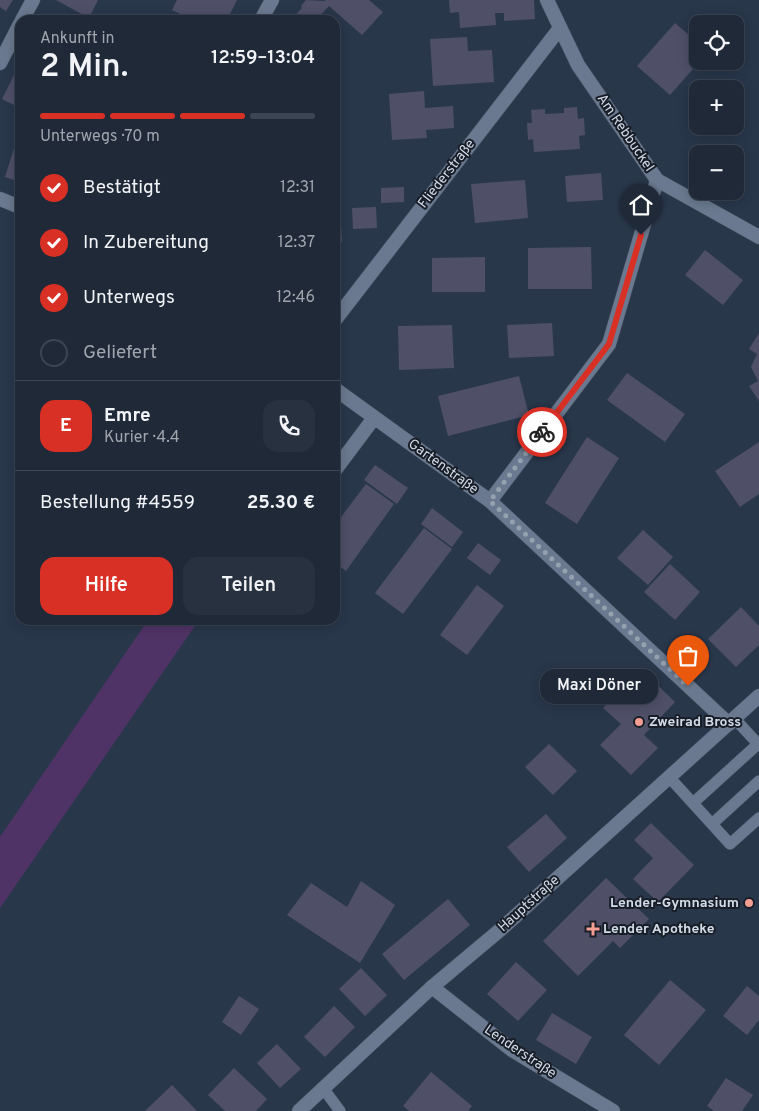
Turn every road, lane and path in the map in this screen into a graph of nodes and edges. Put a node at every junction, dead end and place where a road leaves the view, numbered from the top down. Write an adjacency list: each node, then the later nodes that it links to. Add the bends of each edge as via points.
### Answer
1 (33, 0): 4 (street)
2 (272, 0): 5 (street)
3 (547, 0): 6 (street, Am Rebbuckel)
4 (25, 15)
5 (264, 15)
6 (560, 28): 9 (street, Am Rebbuckel, via 578,65); 13 (street, Fliederstraße)
7 (15, 34): 8 (street)
8 (0, 63)
9 (657, 180): 12 (street); 17 (street, Am Rebbuckel, via 609,344)
10 (0, 199): 11 (street)
11 (15, 205)
12 (759, 238)
13 (340, 314)
14 (340, 393): 15 (street, Gartenstraße)
15 (374, 418): 16 (street); 17 (street, Gartenstraße)
16 (340, 463)
17 (490, 501): 19 (street, Gartenstraße)
18 (759, 696): 19 (street, Hauptstraße)
19 (732, 721): 20 (lane); 21 (street, Hauptstraße)
20 (758, 745): 23 (lane)
21 (670, 778): 23 (lane); 26 (street, Hauptstraße)
22 (759, 781): 25 (lane)
23 (693, 803): 25 (lane)
24 (759, 818): 25 (lane, via 730,844)
25 (712, 824)
26 (432, 987): 27 (street, Hauptstraße); 30 (street, Lenderstraße, via 512,1050)
27 (323, 1088): 28 (street, Hauptstraße); 29 (lane)
28 (299, 1111)
29 (340, 1111)
30 (613, 1111)

